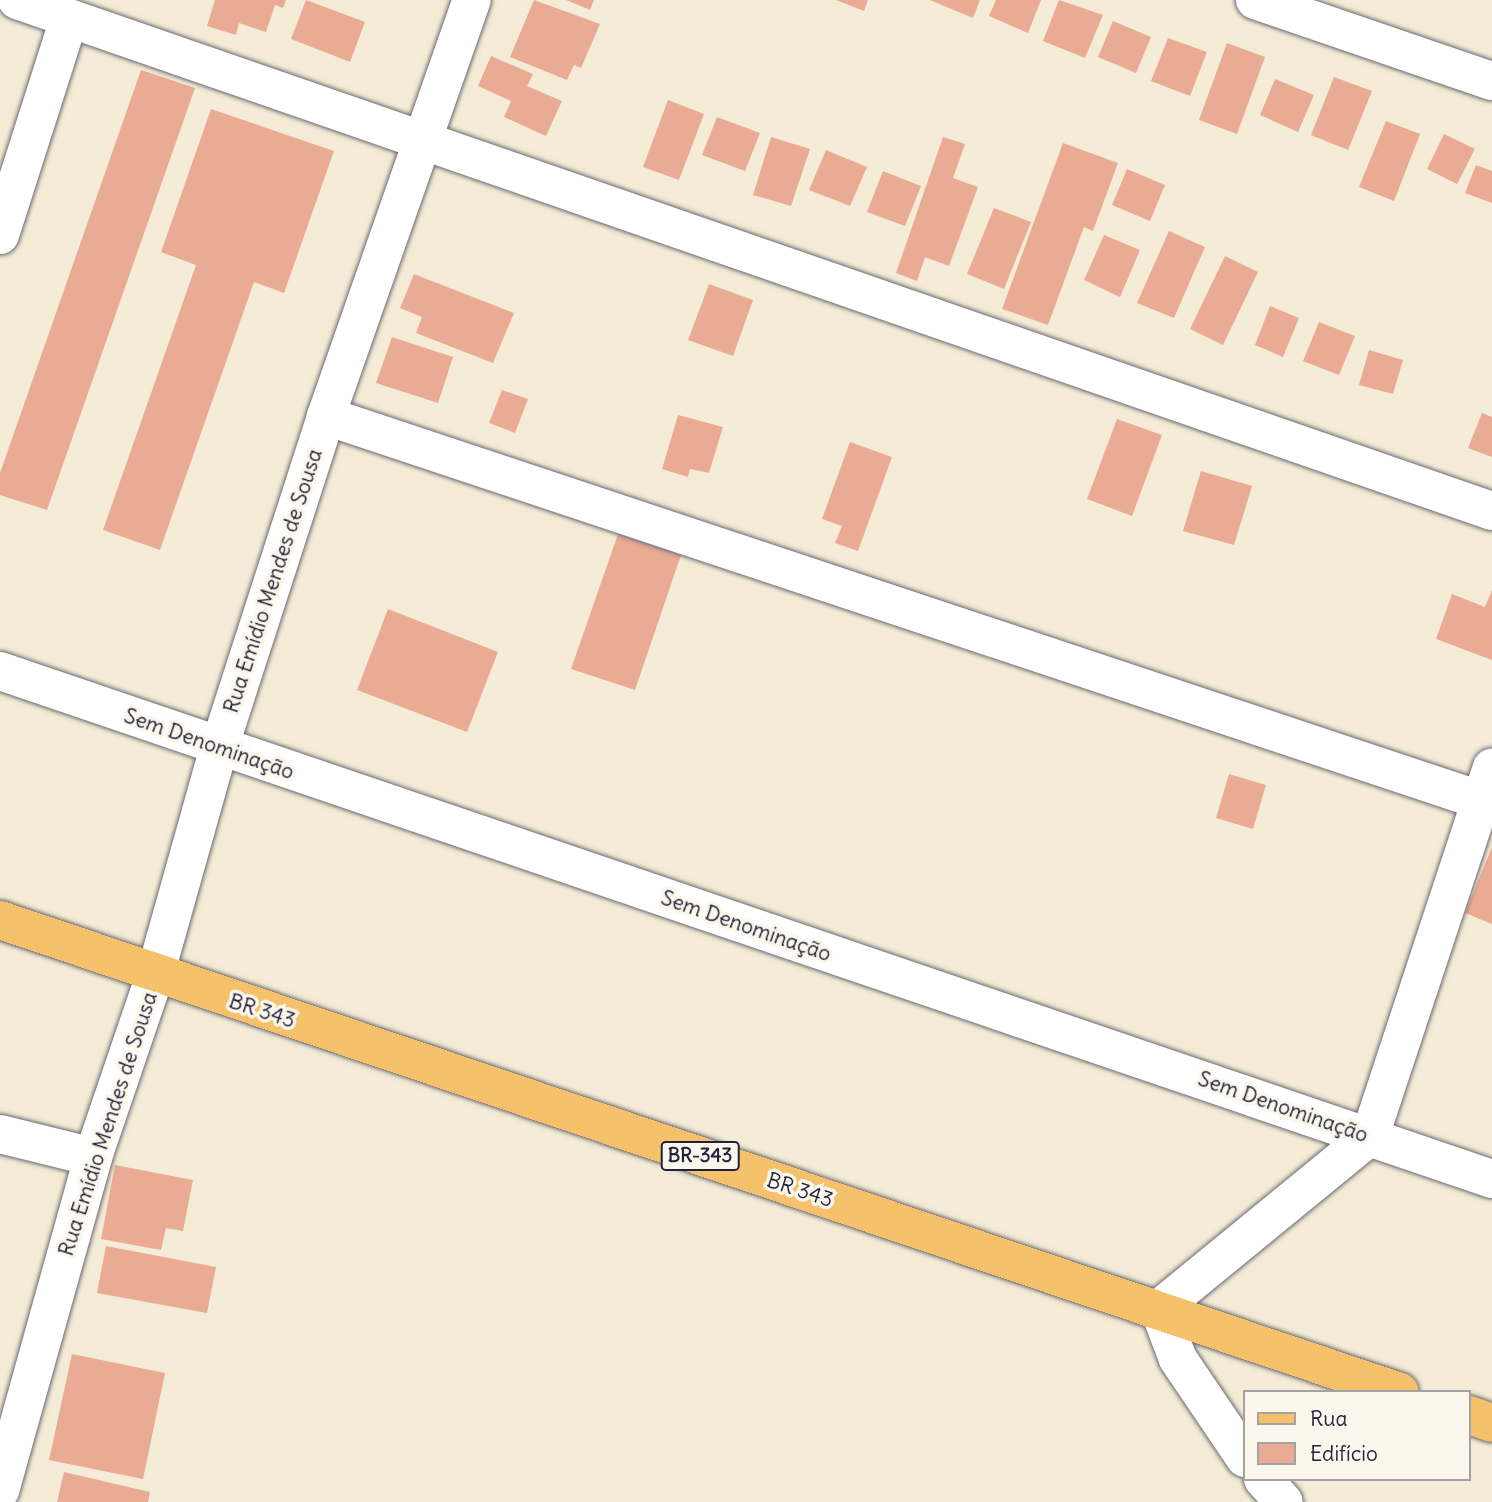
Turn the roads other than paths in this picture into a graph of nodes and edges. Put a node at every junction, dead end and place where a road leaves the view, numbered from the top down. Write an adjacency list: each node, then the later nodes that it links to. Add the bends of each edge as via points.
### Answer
1 (17, 0): 4 (street)
2 (472, 0): 6 (street, Rua Emídio Mendes de Sousa)
3 (1255, 0): 5 (street)
4 (69, 19): 6 (street); 7 (street)
5 (1492, 81)
6 (425, 143): 8 (street, Rua Emídio Mendes de Sousa); 9 (street)
7 (0, 235)
8 (327, 416): 11 (street, Rua Emídio Mendes de Sousa); 12 (street)
9 (1492, 511)
10 (0, 671): 11 (street, Sem Denominação)
11 (219, 748): 14 (street, Rua Emídio Mendes de Sousa); 16 (street, Sem Denominação)
12 (1488, 790): 16 (street)
13 (0, 920): 14 (main road, BR 343 / BR-343)
14 (155, 975): 17 (street, Rua Emídio Mendes de Sousa); 19 (main road, BR 343 / BR-343)
15 (0, 1134): 17 (street)
16 (1370, 1136): 18 (street, Sem Denominação); 19 (street)
17 (93, 1157): 25 (street, Rua Emídio Mendes de Sousa)
18 (1492, 1179)
19 (1159, 1309): 20 (main road, BR 343 / BR-343); 23 (street, via 1178,1359)
20 (1394, 1390)
21 (1471, 1416): 22 (main road)
22 (1492, 1423)
23 (1244, 1457)
24 (1266, 1481): 26 (street)
25 (0, 1491)
26 (1284, 1502)

